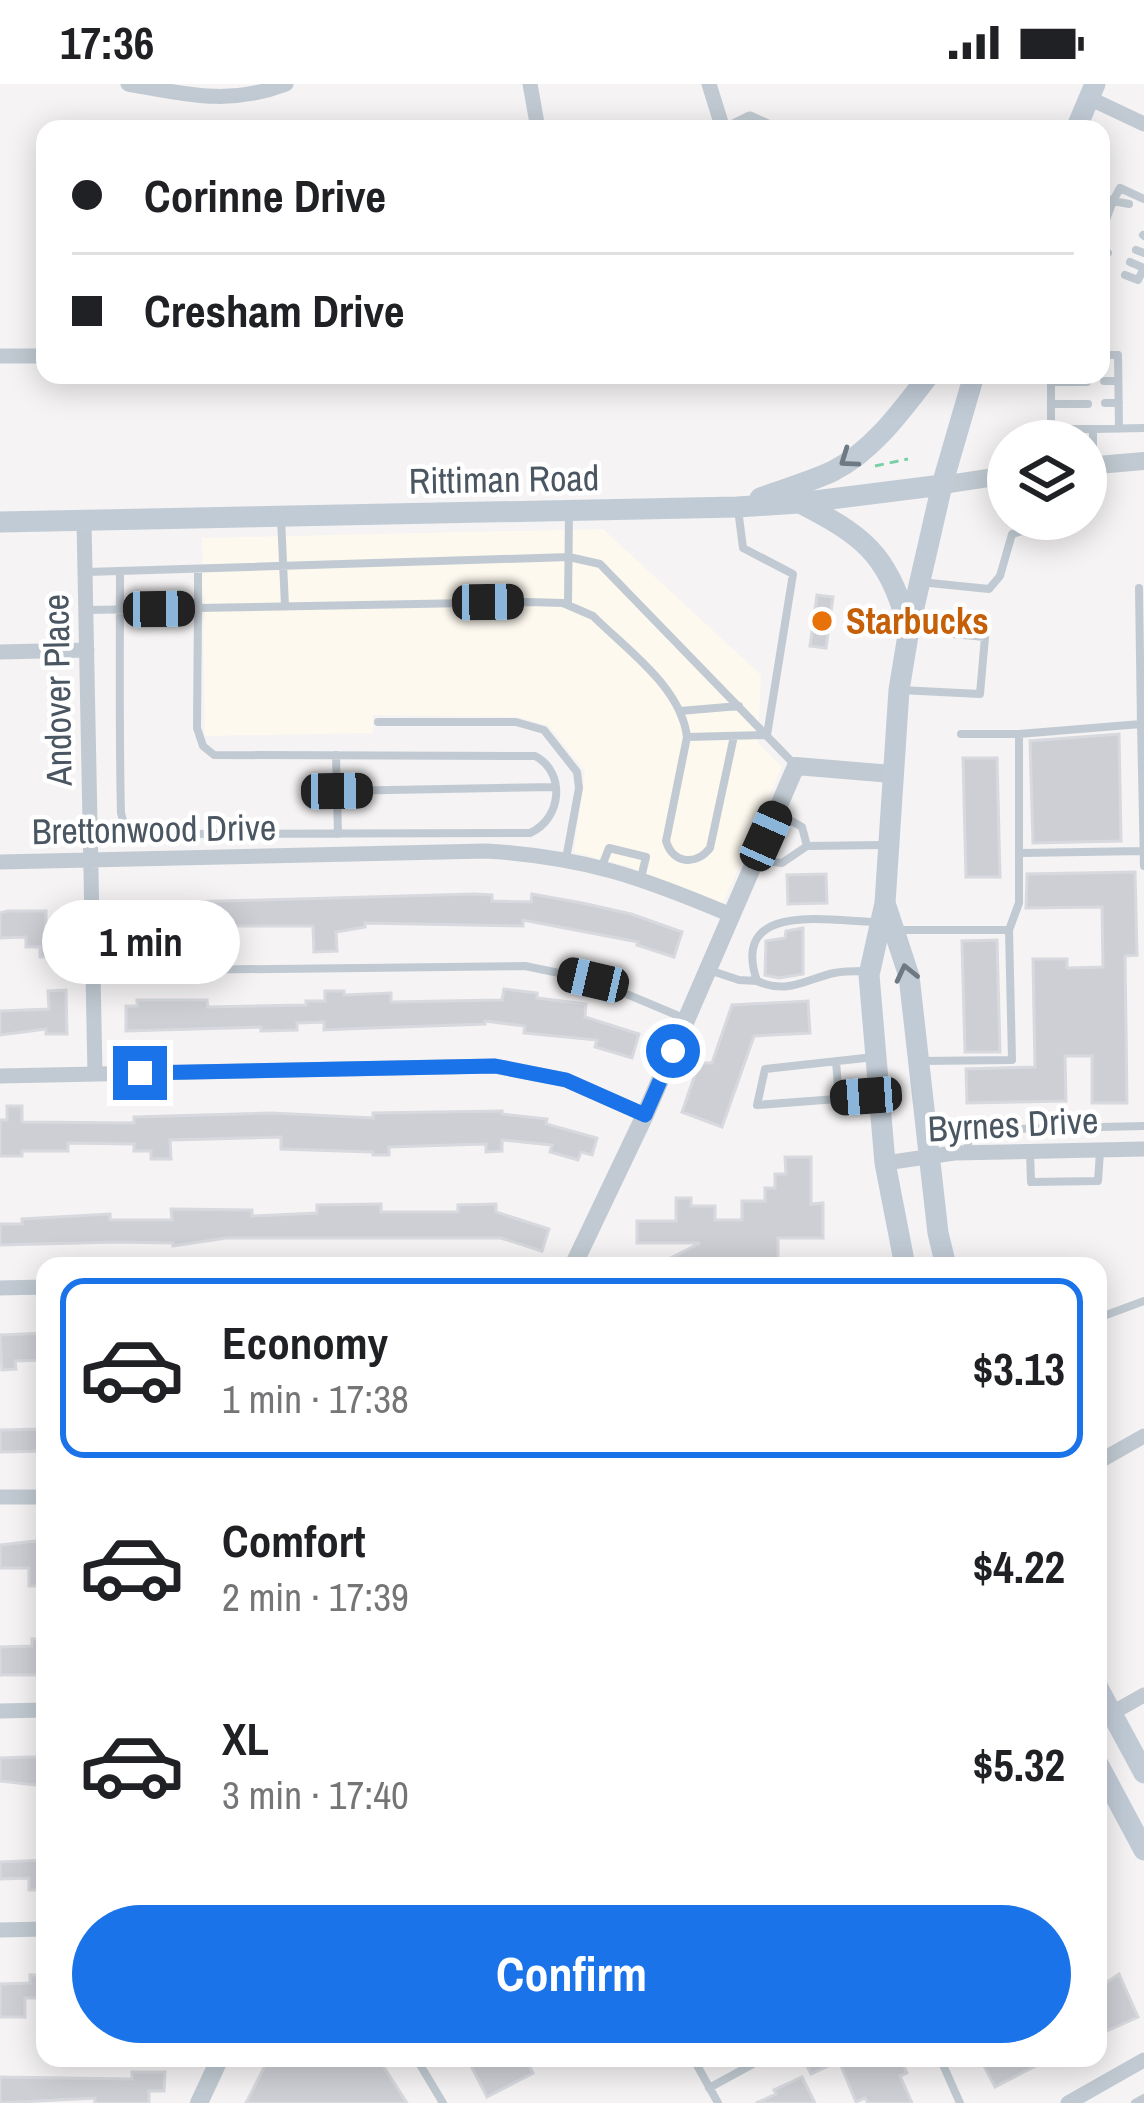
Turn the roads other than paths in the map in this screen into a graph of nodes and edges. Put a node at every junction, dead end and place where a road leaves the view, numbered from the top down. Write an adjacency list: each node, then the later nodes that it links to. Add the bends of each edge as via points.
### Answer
1 (128, 84): 2 (street, via 222,99)
2 (286, 84)
3 (530, 84): 6 (street)
4 (709, 84): 7 (street)
5 (1092, 91): 8 (main road); 9 (street)
6 (536, 120)
7 (723, 120)
8 (1080, 120)
9 (1144, 124)
10 (1144, 199): 11 (lane, via 1120,188)
11 (1112, 205): 12 (lane); 13 (lane)
12 (1127, 208)
13 (1110, 210)
14 (1110, 222): 15 (lane)
15 (1120, 226)
16 (1110, 239): 17 (lane)
17 (1114, 241)
18 (1130, 262): 19 (lane)
19 (1144, 268): 20 (lane, via 1138,280)
20 (1125, 275)
21 (1110, 355): 25 (lane, via 1118,355)
22 (0, 356): 23 (street)
23 (36, 356)
24 (1110, 381): 25 (lane)
25 (1118, 381): 30 (lane)
26 (921, 384): 42 (main road, one-way to 42, via 893,421 836,470)
27 (971, 384): 40 (main road)
28 (1052, 384): 31 (lane)
29 (1105, 403): 30 (lane)
30 (1119, 403): 36 (lane)
31 (1051, 404): 32 (lane); 33 (lane)
32 (1088, 404)
33 (1051, 420)
34 (1144, 428): 36 (lane)
35 (1107, 429): 36 (lane)
36 (1119, 429)
37 (1144, 461): 38 (street)
38 (1107, 464)
39 (987, 479): 40 (street, Rittiman Road)
40 (942, 484): 41 (main road, Rittiman Road); 53 (main road)
41 (799, 503): 42 (main road, Rittiman Road); 60 (main road, via 871,546)
42 (737, 507): 43 (main road, Rittiman Road); 70 (lane, via 743,548 793,574)
43 (569, 511): 44 (main road, Rittiman Road); 48 (lane)
44 (281, 517): 45 (main road, Rittiman Road); 49 (lane)
45 (84, 520): 46 (main road, Rittiman Road); 52 (street, Andover Place)
46 (0, 522)
47 (1010, 540): 53 (lane, via 989,589)
48 (569, 557): 49 (lane); 55 (lane); 64 (lane, via 615,576)
49 (285, 566): 50 (lane); 56 (lane)
50 (198, 569): 51 (lane); 57 (lane)
51 (120, 571): 52 (lane); 58 (lane)
52 (85, 572): 59 (street, Andover Place)
53 (918, 582): 60 (main road)
54 (1139, 589): 67 (lane)
55 (568, 604): 56 (lane); 65 (lane, via 593,616)
56 (285, 606): 57 (lane)
57 (198, 608): 58 (lane); 73 (lane, via 202,746 214,755)
58 (120, 609): 59 (lane); 79 (lane, via 124,824 142,835)
59 (86, 610): 61 (street, Andover Place)
60 (909, 629): 63 (main road); 63 (lane, via 985,638 980,694)
61 (87, 650): 62 (street); 85 (street, Andover Place)
62 (0, 652)
63 (899, 690): 75 (main road)
64 (740, 706): 65 (lane); 70 (lane)
65 (680, 711): 72 (lane)
66 (378, 722): 84 (lane, via 516,722 544,730 577,772)
67 (1141, 724): 69 (lane); 82 (lane)
68 (961, 734): 69 (lane)
69 (1019, 734): 83 (lane)
70 (767, 735): 71 (lane); 74 (lane)
71 (734, 736): 72 (lane); 72 (lane, via 710,848 696,860 682,860 666,841)
72 (687, 737)
73 (337, 755): 76 (lane, via 535,756 550,764); 77 (lane)
74 (796, 766): 75 (street); 78 (street)
75 (892, 774): 80 (main road)
76 (555, 787): 77 (lane); 79 (lane, via 554,814 530,833)
77 (337, 791): 79 (lane)
78 (776, 812): 81 (lane, via 802,827); 86 (street)
79 (338, 834)
80 (888, 845): 81 (lane); 90 (main road)
81 (807, 846): 86 (lane, via 782,863)
82 (1144, 851): 83 (lane); 88 (lane)
83 (1021, 854): 91 (lane)
84 (566, 859): 85 (street, Brettonwood Drive, via 486,851); 89 (street, Brettonwood Drive, via 641,878)
85 (90, 860): 87 (street, Brettonwood Drive); 93 (street, Andover Place)
86 (755, 860): 89 (street)
87 (0, 862)
88 (1144, 866)
89 (731, 915): 92 (street)
90 (887, 918): 91 (lane); 94 (main road); 95 (lane, via 778,920 754,947); 99 (main road, one-way to 90, via 909,976)
91 (1009, 930): 99 (lane, via 1012,1060)
92 (708, 970): 95 (lane); 96 (street)
93 (93, 971): 96 (lane, via 525,966 593,980); 100 (street, Andover Place)
94 (869, 971): 95 (lane, via 839,971 805,986); 97 (main road)
95 (757, 981)
96 (686, 1019): 104 (street)
97 (875, 1057): 98 (lane); 102 (main road)
98 (836, 1061): 103 (lane); 103 (lane, via 766,1069 757,1105)
99 (919, 1061): 110 (main road)
100 (95, 1074): 101 (street); 104 (street, via 495,1066 566,1080)
101 (0, 1076)
102 (879, 1096): 103 (lane); 111 (main road)
103 (838, 1099)
104 (645, 1115): 112 (street)
105 (1144, 1126): 109 (lane, via 968,1130)
106 (1144, 1149): 107 (street, Byrnes Drive)
107 (1100, 1150): 108 (street, Byrnes Drive); 108 (lane, via 1098,1181 1031,1182)
108 (1030, 1152): 109 (street, Byrnes Drive)
109 (968, 1153): 110 (street, Byrnes Drive)
110 (929, 1156): 111 (street, Byrnes Drive); 114 (main road)
111 (885, 1162): 113 (main road)
112 (577, 1257)
113 (903, 1257)
114 (945, 1257)
115 (36, 1287): 116 (street)
116 (0, 1288)
117 (1144, 1301): 118 (lane)
118 (1107, 1315)
119 (1144, 1436): 120 (street)
120 (1107, 1457)
121 (36, 1496): 122 (street)
122 (0, 1497)
123 (1144, 1695): 126 (street)
124 (36, 1710): 125 (street)
125 (0, 1711)
126 (1107, 1716)
127 (1107, 1720): 128 (main road)
128 (1144, 1773)
129 (1107, 1781): 130 (main road)
130 (1144, 1850)
131 (36, 1929): 132 (street)
132 (0, 1930)
133 (1144, 2060): 145 (street)
134 (216, 2067): 141 (street)
135 (421, 2067): 142 (lane)
136 (698, 2067): 139 (lane)
137 (748, 2067): 139 (lane)
138 (944, 2067): 144 (lane)
139 (710, 2088): 143 (lane)
140 (1144, 2098): 146 (lane)
141 (199, 2103)
142 (443, 2103)
143 (718, 2103)
144 (960, 2103)
145 (1068, 2103)
146 (1135, 2103)

